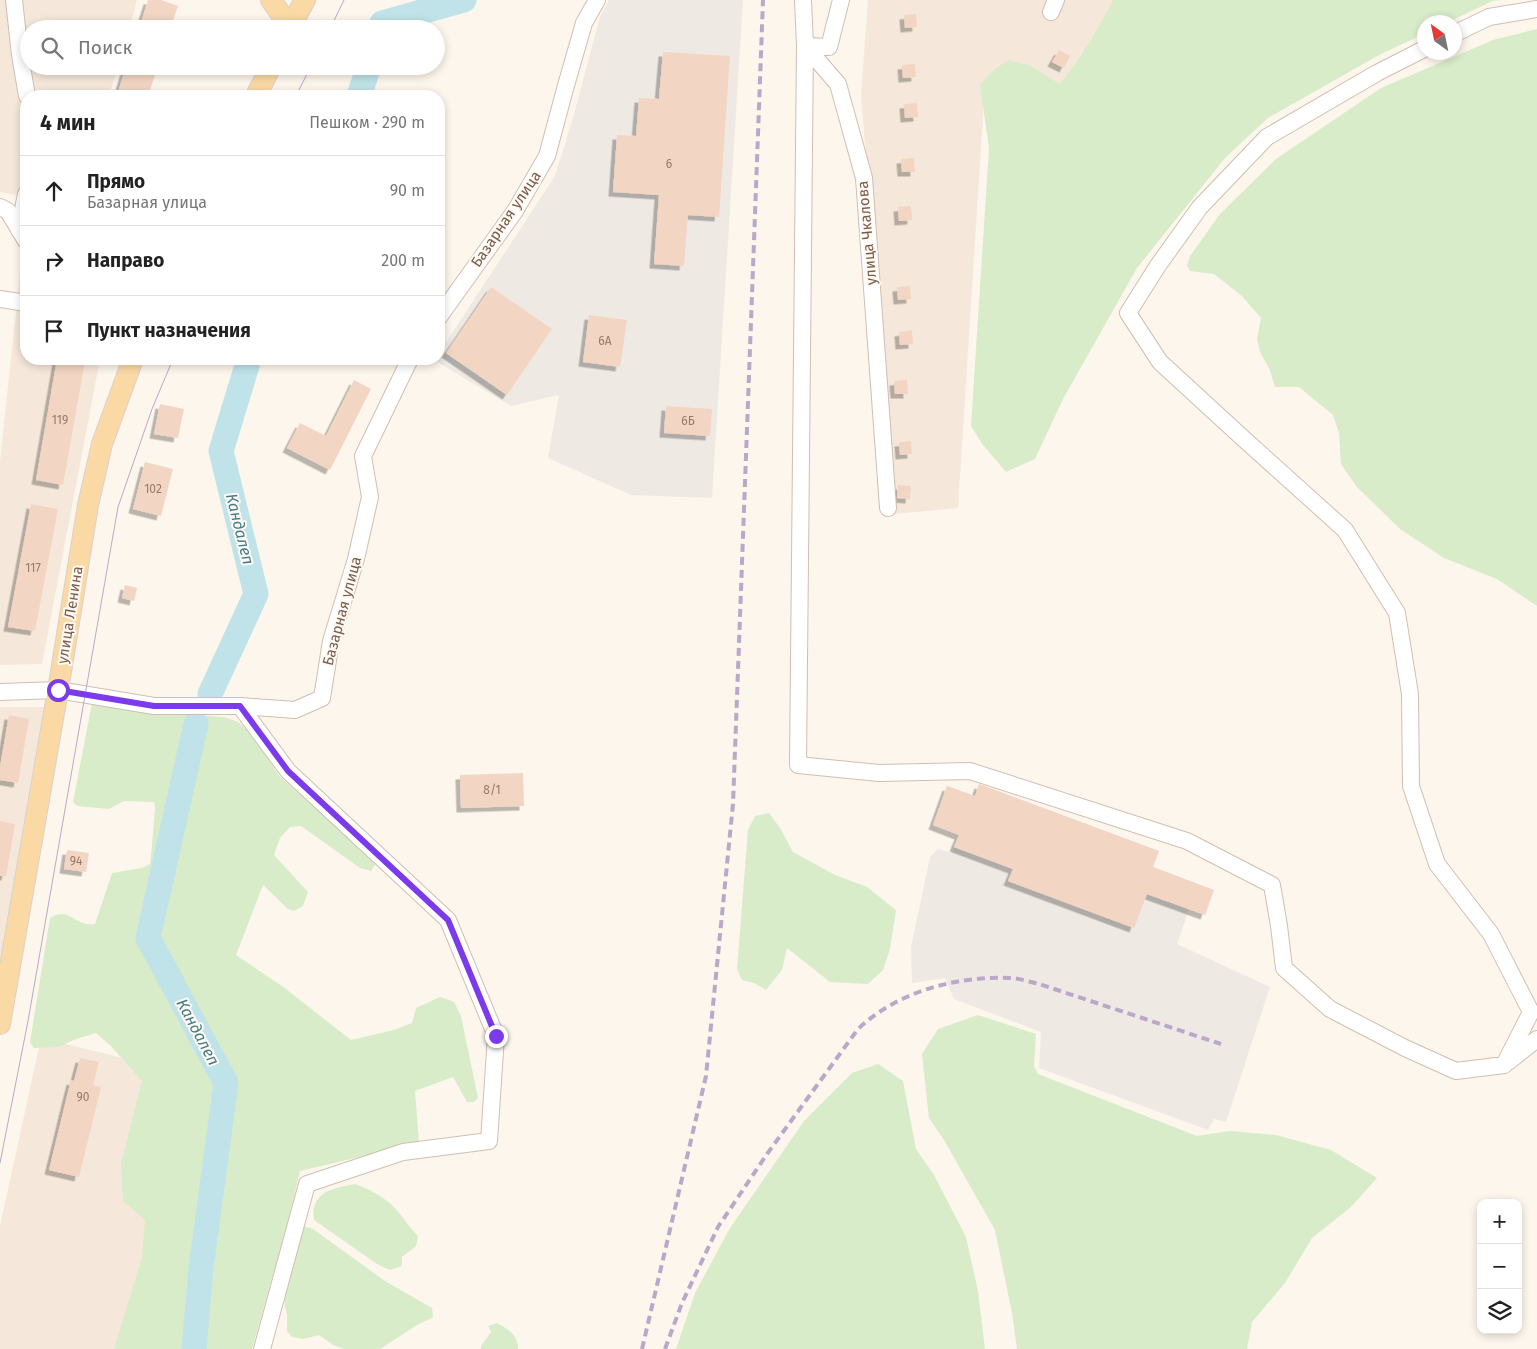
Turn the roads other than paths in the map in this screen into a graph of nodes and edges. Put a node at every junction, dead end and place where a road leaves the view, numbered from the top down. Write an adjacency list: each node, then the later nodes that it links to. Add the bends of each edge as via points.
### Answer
1 (14, 0): 13 (street)
2 (271, 0): 8 (main road)
3 (306, 0): 9 (main road)
4 (597, 0): 22 (street, Базарная улица, via 584,23 548,156 515,211)
5 (804, 0): 11 (street)
6 (841, 0): 11 (street, via 829,47)
7 (1537, 9): 10 (street, via 1489,17)
8 (284, 20)
9 (294, 20)
10 (1462, 30)
11 (805, 46): 25 (street, улица Чкалова, via 838,84 864,178); 31 (street, via 798,765 879,773 970,770 1187,841 1272,885 1284,968 1330,1009 1456,1071)
12 (1417, 53): 31 (street, via 1267,137 1200,207 1156,267 1128,313 1160,362 1345,530 1397,613 1410,694 1410,786 1436,864 1491,934 1531,1012)
13 (20, 55)
14 (24, 75): 16 (street)
15 (266, 75): 17 (main road)
16 (27, 90)
17 (259, 90)
18 (0, 207): 19 (street, via 8,211)
19 (20, 230)
20 (0, 299): 21 (street)
21 (20, 302)
22 (445, 309)
23 (126, 365): 26 (main road, улица Ленина, via 88,505)
24 (407, 365): 28 (street, Базарная улица, via 363,456 370,497 356,560 331,641 322,698 295,710)
25 (888, 508)
26 (58, 690): 27 (street, Базарная улица); 28 (street, Базарная улица, via 154,706); 29 (main road, улица Ленина)
27 (0, 692)
28 (240, 706): 32 (street, via 288,771 448,920 496,1036 489,1141 403,1152 307,1184)
29 (0, 1024)
30 (1537, 1039): 31 (street)
31 (1504, 1065)
32 (262, 1349)

